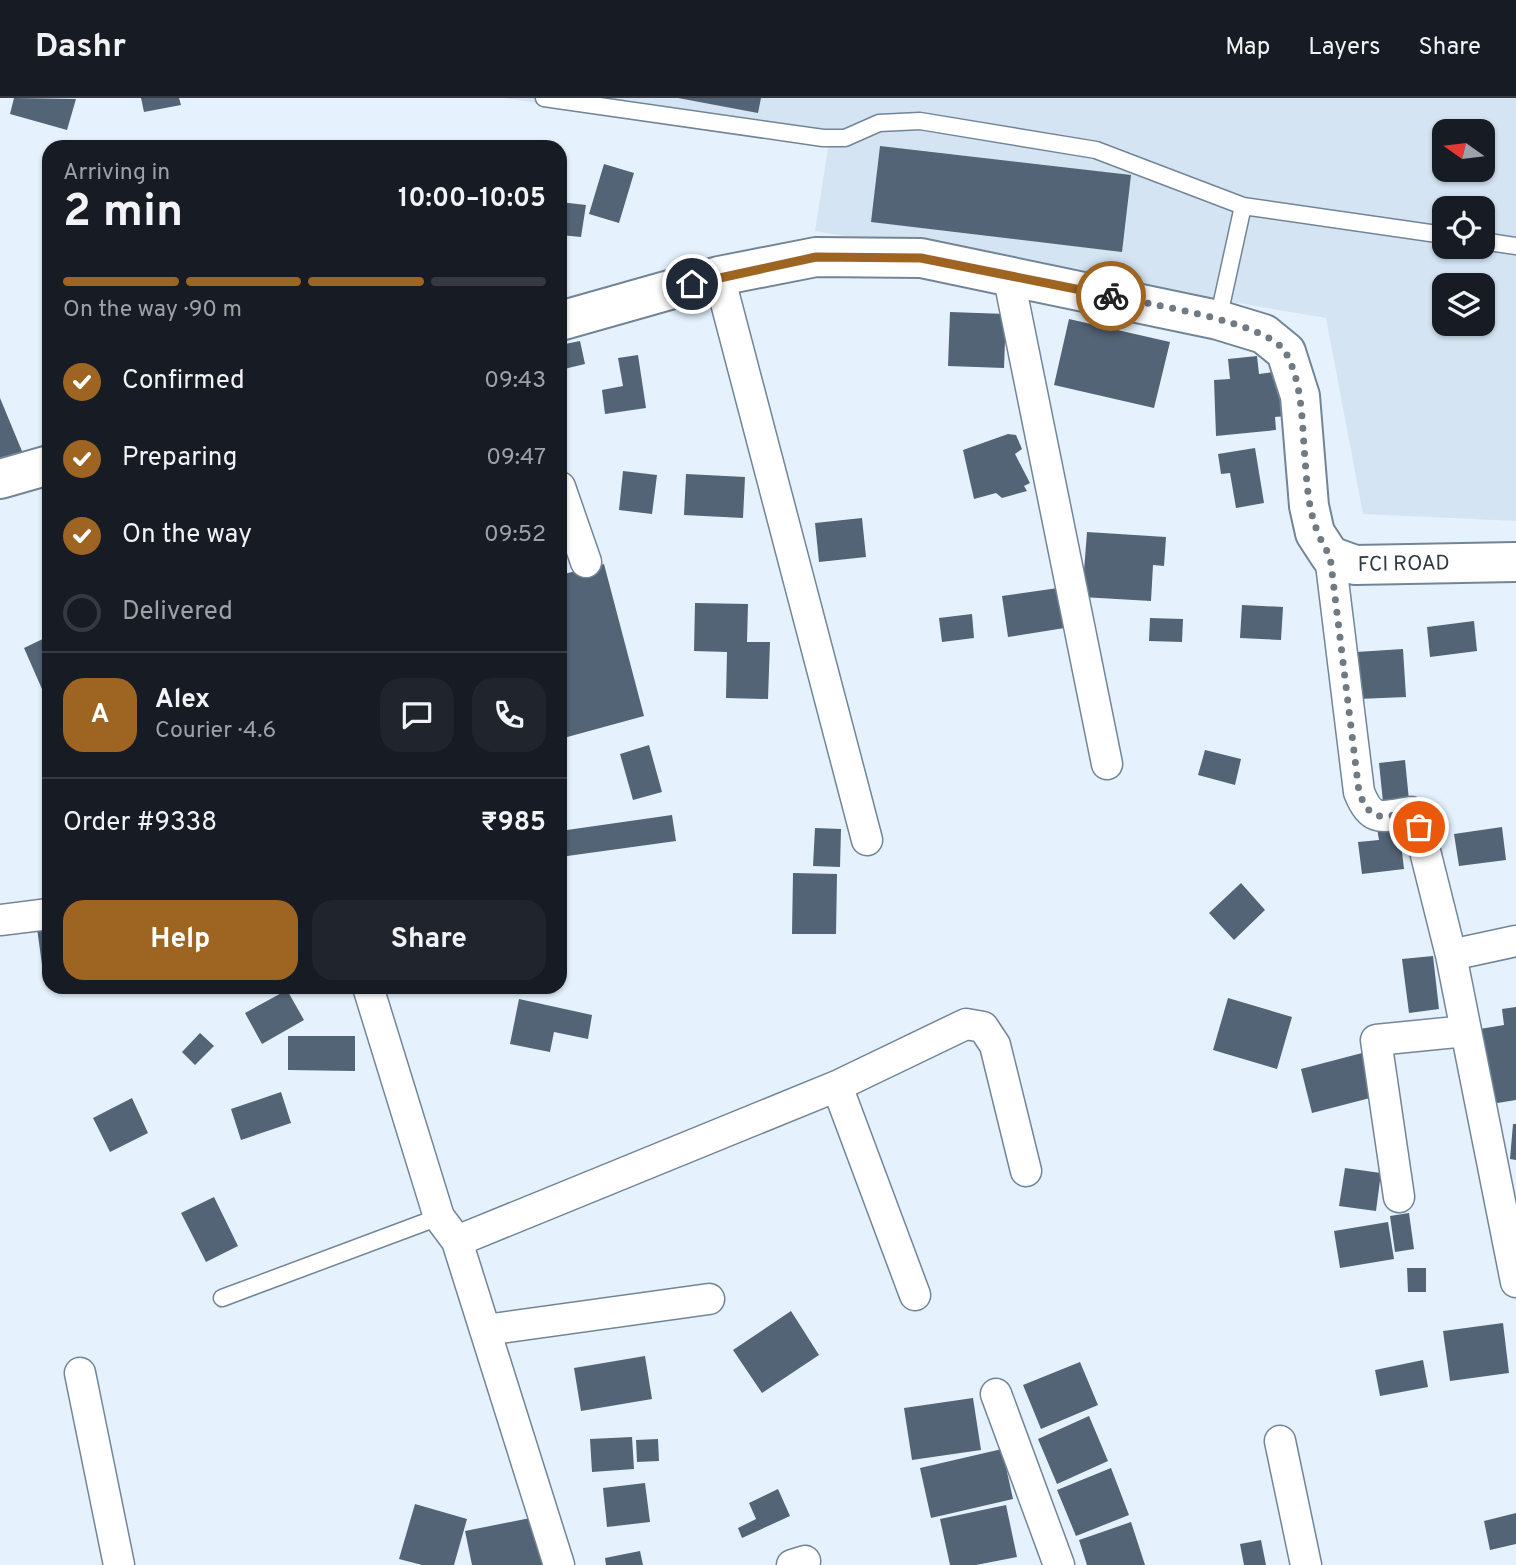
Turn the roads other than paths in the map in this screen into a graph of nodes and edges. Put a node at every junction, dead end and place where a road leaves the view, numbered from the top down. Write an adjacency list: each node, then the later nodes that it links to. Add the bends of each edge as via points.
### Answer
1 (544, 98): 2 (lane, via 823,138 845,138 879,123 920,121 1097,150)
2 (1243, 205): 3 (lane); 9 (lane)
3 (1432, 233)
4 (1495, 243): 5 (lane)
5 (1516, 246)
6 (1008, 274): 7 (street, FCI ROAD, via 921,258 816,257); 9 (street, FCI ROAD); 16 (street)
7 (719, 276): 8 (street, FCI ROAD); 17 (street)
8 (567, 319)
9 (1218, 320): 13 (street, FCI ROAD, via 1264,334 1286,352 1300,396 1309,506 1315,533)
10 (42, 467): 11 (street)
11 (0, 479)
12 (567, 507): 14 (street)
13 (1330, 556): 15 (street, FCI ROAD, via 1354,565); 21 (street, via 1359,792 1366,810 1379,817 1411,812 1419,827)
14 (586, 562)
15 (1516, 562)
16 (1107, 764)
17 (867, 840)
18 (42, 915): 19 (street)
19 (0, 920)
20 (1516, 941): 21 (street)
21 (1451, 955): 23 (street)
22 (370, 994): 27 (street)
23 (1466, 1031): 26 (street, via 1376,1040); 29 (street)
24 (837, 1086): 25 (street, via 966,1024 983,1027 995,1045); 28 (street); 30 (street)
25 (1026, 1171)
26 (1399, 1197)
27 (439, 1217): 28 (street); 31 (lane)
28 (457, 1241): 33 (street)
29 (1516, 1282)
30 (915, 1295)
31 (222, 1298)
32 (709, 1299): 33 (street)
33 (486, 1330): 38 (street)
34 (80, 1373): 37 (street)
35 (996, 1394): 39 (street)
36 (1280, 1441): 40 (street)
37 (119, 1565)
38 (559, 1565)
39 (1059, 1565)
40 (1306, 1565)

